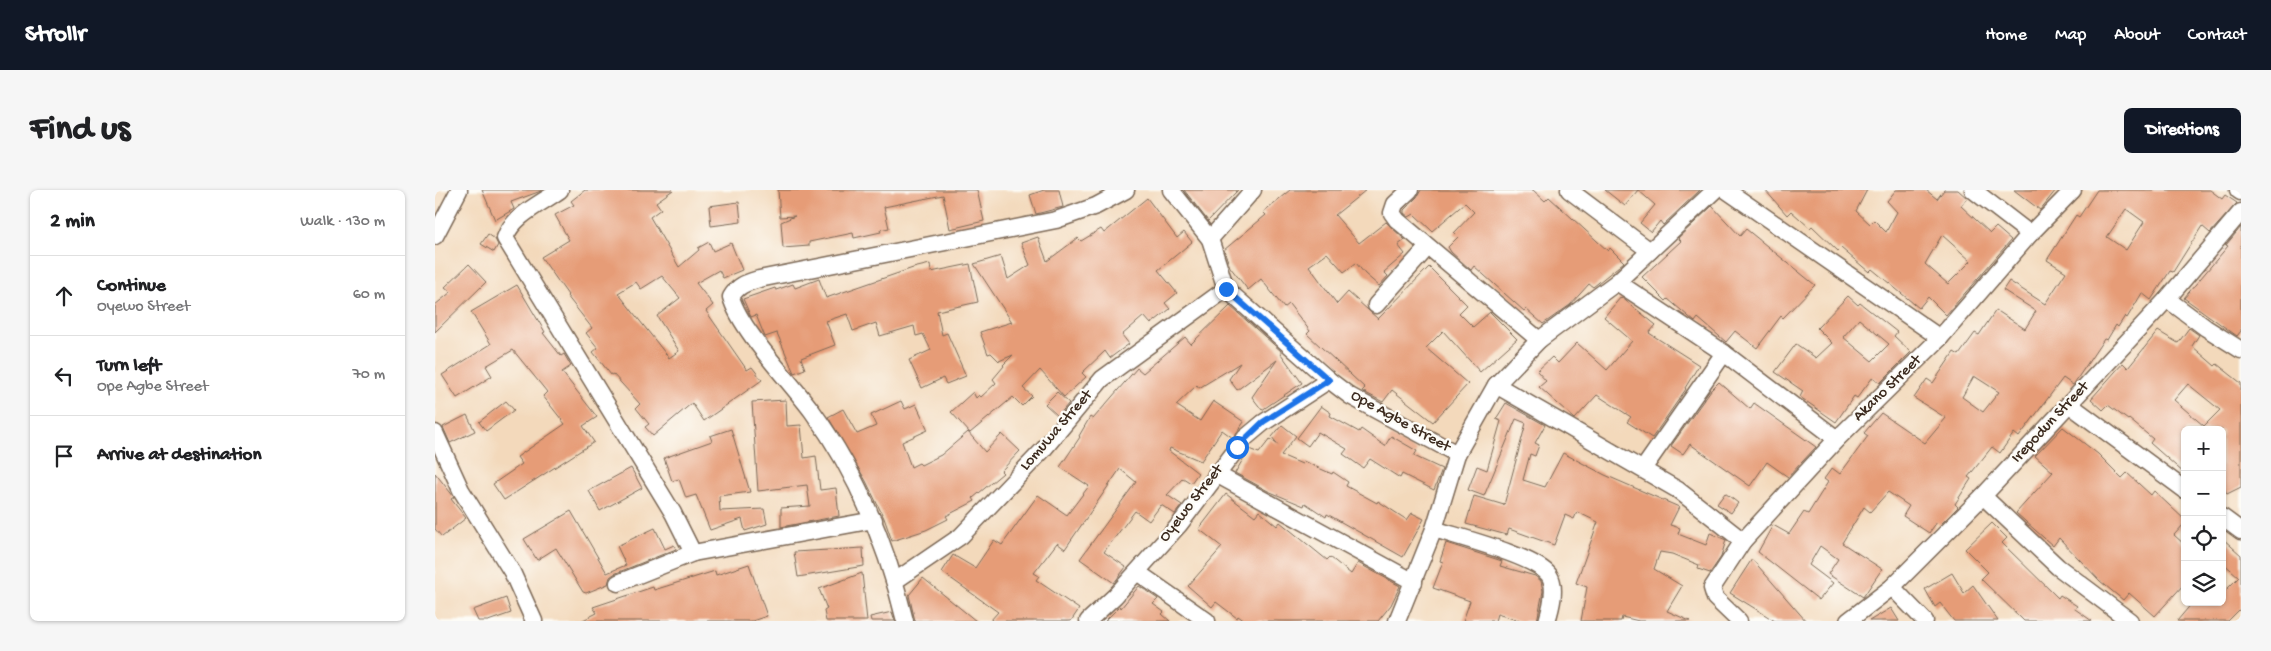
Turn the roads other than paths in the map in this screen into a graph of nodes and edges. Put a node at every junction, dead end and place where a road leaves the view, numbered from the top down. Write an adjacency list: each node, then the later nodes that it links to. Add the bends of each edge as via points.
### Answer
1 (459, 190): 14 (street)
2 (560, 190): 41 (street, via 515,221 505,238 668,505)
3 (1126, 190): 36 (street, via 1096,206 1056,220 759,279 736,288 731,297 733,306 813,412)
4 (1171, 190): 15 (street)
5 (1253, 190): 15 (street)
6 (1410, 190): 16 (street, via 1391,212)
7 (1569, 190): 17 (street)
8 (1715, 190): 17 (street)
9 (1726, 190): 22 (street)
10 (1973, 190): 13 (street)
11 (2073, 190): 13 (street, Akano Street)
12 (2241, 212): 20 (street, Irepodun Street)
13 (2030, 234): 22 (street, Akano Street)
14 (435, 236)
15 (1210, 239): 19 (street)
16 (1427, 248): 21 (street); 23 (street)
17 (1650, 251): 18 (street)
18 (1617, 282): 23 (street); 25 (street)
19 (1226, 289): 26 (street, Ope Agbe Street); 43 (street, Lomuwa Street, via 1102,379 1043,450 961,536)
20 (2167, 299): 24 (street); 28 (street, Irepodun Street)
21 (1376, 305)
22 (1940, 338): 30 (street, Akano Street)
23 (1539, 340): 27 (street)
24 (2241, 350)
25 (1724, 353): 30 (street); 32 (street)
26 (1329, 380): 31 (street, Ope Agbe Street, via 1369,407); 33 (street, Oyewo Street, via 1263,422 1245,438)
27 (1496, 385): 31 (street); 32 (street)
28 (2070, 405): 34 (street); 35 (street, Irepodun Street)
29 (435, 433): 47 (street, via 461,490 512,572)
30 (1837, 439): 40 (street, Akano Street)
31 (1457, 454): 38 (street)
32 (1643, 469): 40 (street, via 1678,490)
33 (1216, 474): 42 (street, Oyewo Street, via 1179,525); 44 (street)
34 (2181, 487)
35 (1983, 496): 46 (street, Irepodun Street); 56 (street, via 2058,567)
36 (875, 520): 41 (street); 43 (street)
37 (2226, 520): 39 (street)
38 (1434, 529): 44 (street); 52 (street, via 1535,564 1549,575 1552,603)
39 (2241, 531)
40 (1743, 541): 53 (street, Akano Street, via 1712,588 1713,594)
41 (693, 553): 45 (street)
42 (1137, 572): 49 (street, Oyewo Street); 50 (street)
43 (895, 581): 48 (street)
44 (1414, 582): 51 (street)
45 (618, 584)
46 (1892, 587): 54 (street, Irepodun Street); 55 (street)
47 (534, 621)
48 (905, 621)
49 (1088, 621)
50 (1207, 621)
51 (1397, 621)
52 (1547, 621)
53 (1739, 621)
54 (1848, 621)
55 (1925, 621)
56 (2130, 621)

